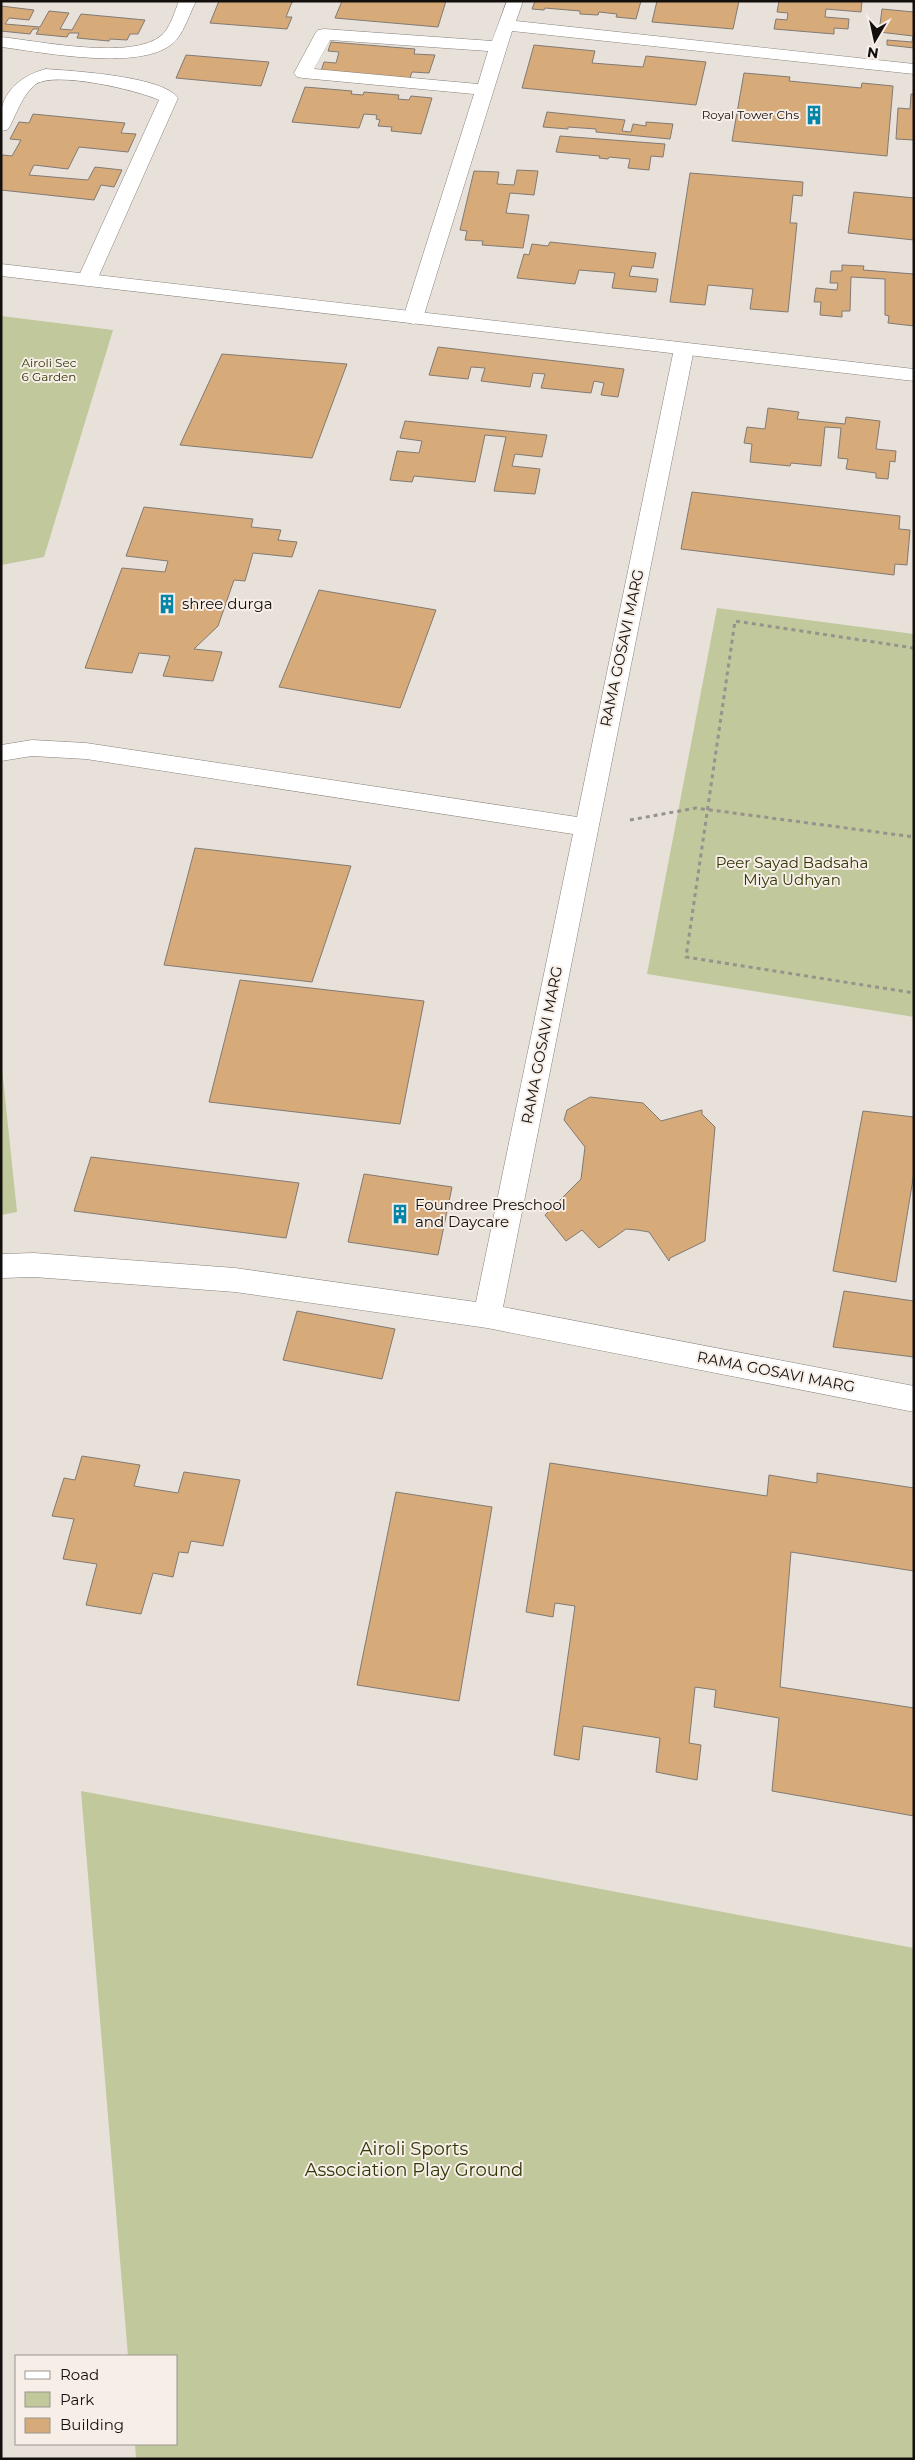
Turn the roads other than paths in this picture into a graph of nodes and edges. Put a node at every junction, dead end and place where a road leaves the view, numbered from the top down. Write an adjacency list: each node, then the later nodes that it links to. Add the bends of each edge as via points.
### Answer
1 (188, 1): 4 (street, via 170,37 152,49 95,53)
2 (515, 1): 3 (street)
3 (505, 25): 5 (street); 6 (street)
4 (1, 42)
5 (498, 47): 7 (street); 7 (street, via 324,34 303,73)
6 (914, 69)
7 (484, 90): 11 (street)
8 (1, 126): 10 (street, via 24,84 32,77 46,74 134,84 169,98)
9 (1, 270): 10 (street)
10 (87, 280): 11 (street)
11 (413, 318): 12 (street)
12 (684, 349): 13 (street); 15 (street, RAMA GOSAVI MARG)
13 (914, 375)
14 (1, 753): 15 (street, via 32,748 86,751)
15 (585, 827): 17 (street, RAMA GOSAVI MARG)
16 (1, 1266): 17 (street, via 34,1265 235,1280)
17 (487, 1316): 18 (street, RAMA GOSAVI MARG)
18 (914, 1399)

